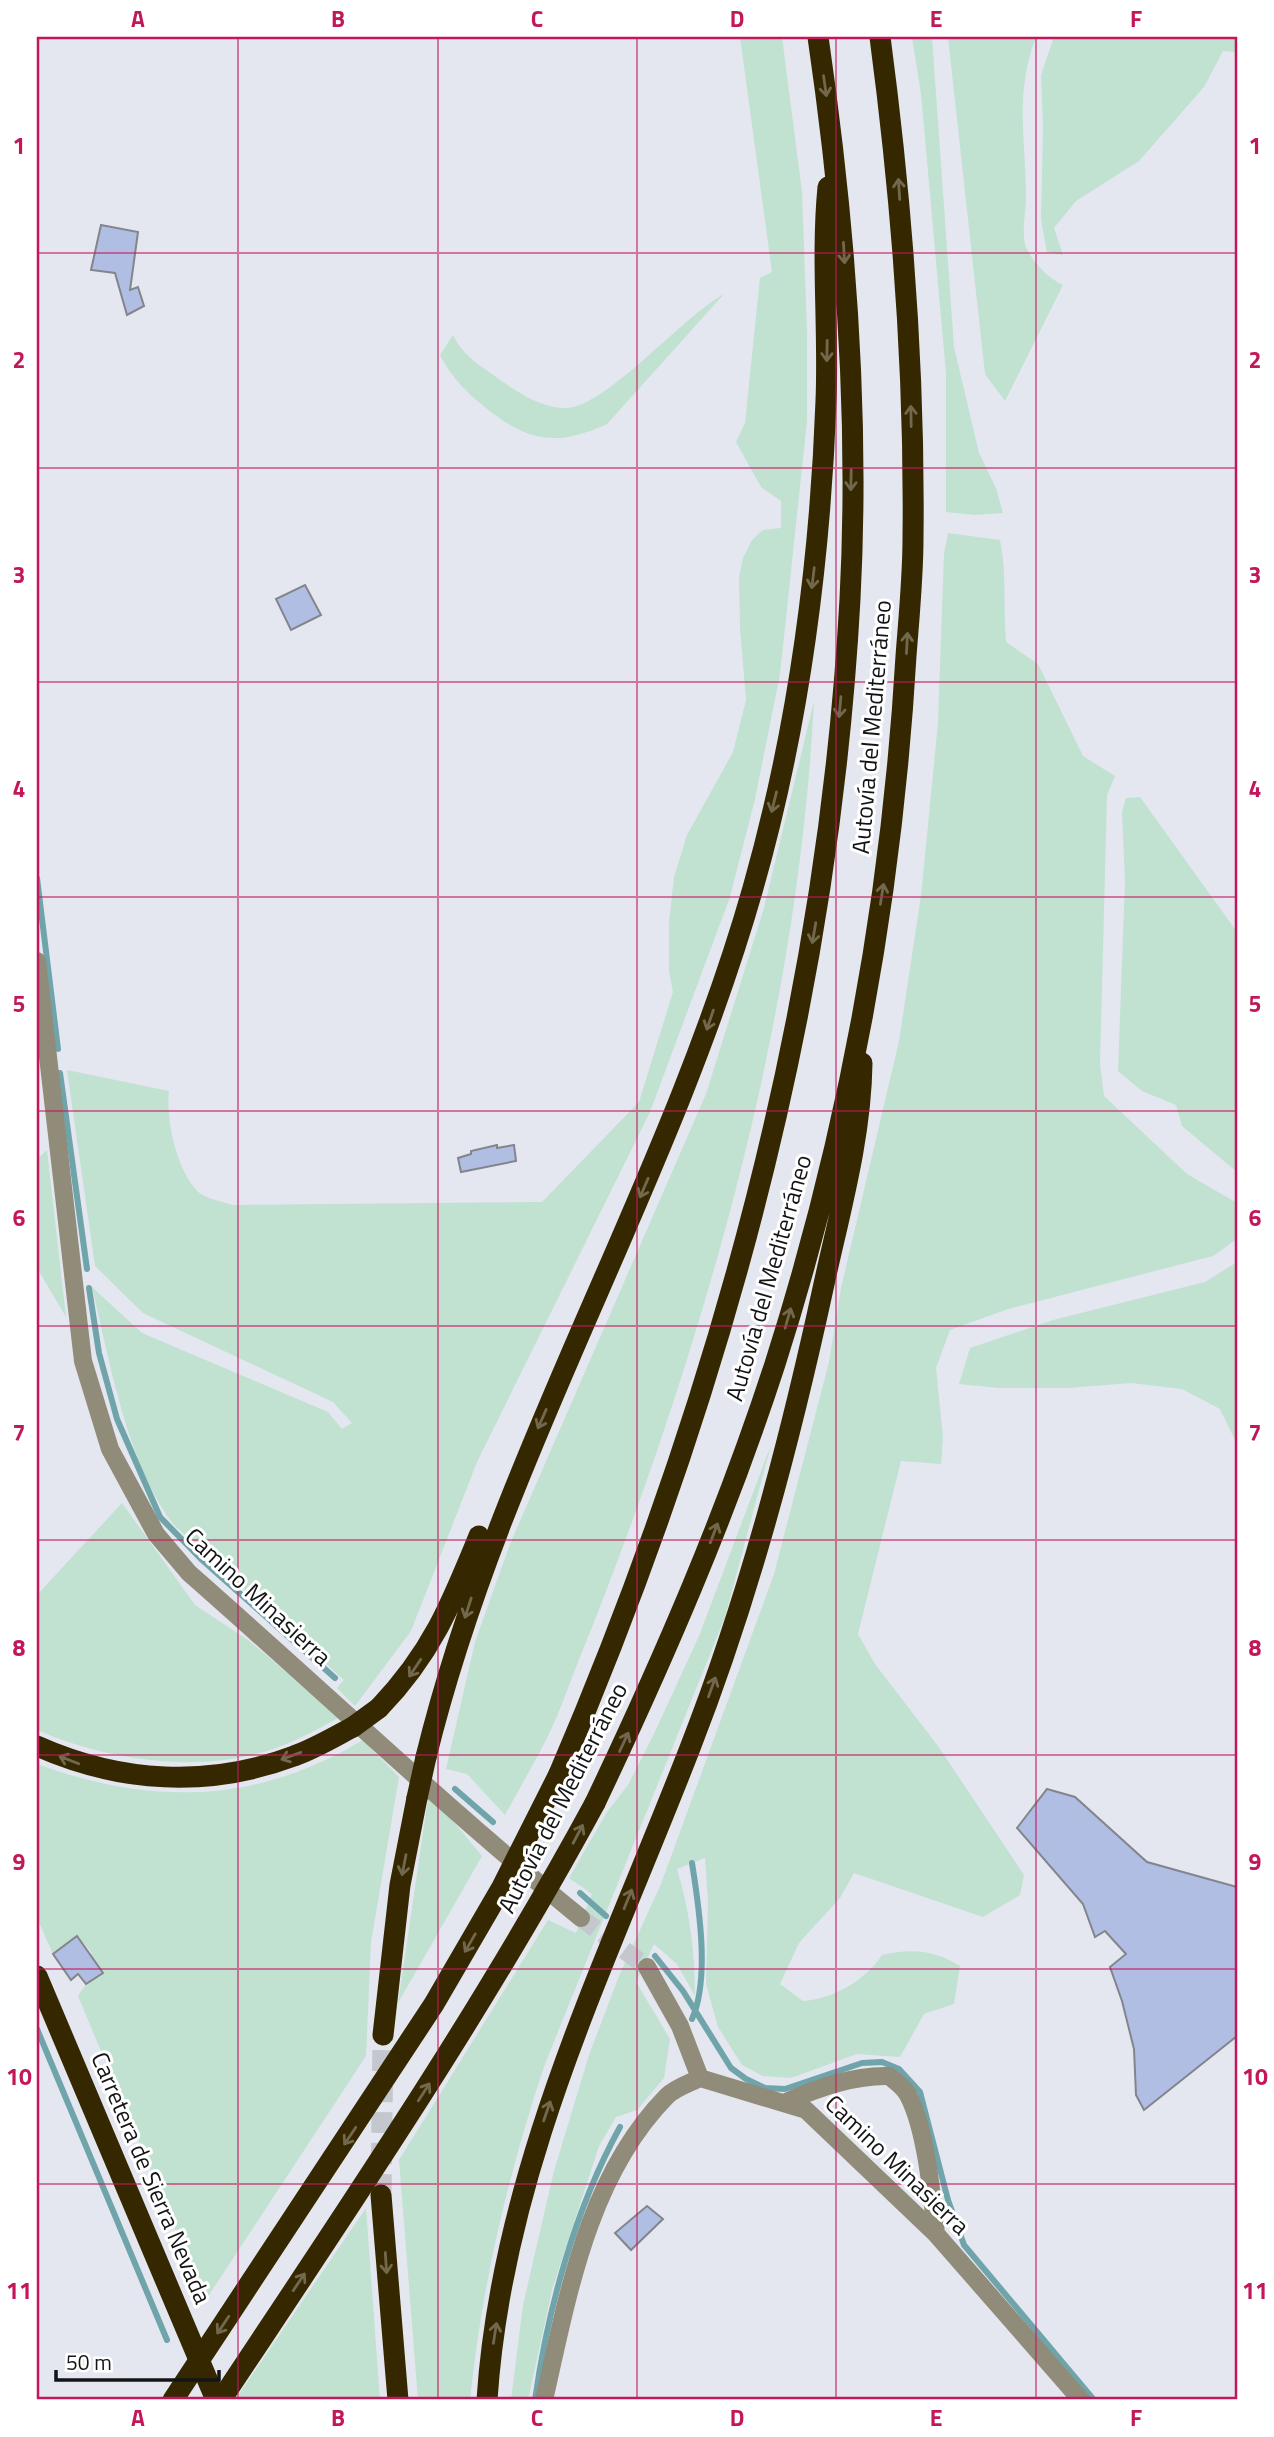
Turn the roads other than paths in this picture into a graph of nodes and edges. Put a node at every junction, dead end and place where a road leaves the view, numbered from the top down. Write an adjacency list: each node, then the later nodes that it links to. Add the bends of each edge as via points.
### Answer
1 (818, 37): 3 (highway, Autovía del Mediterráneo, one-way to 3)
2 (880, 37): 5 (highway, Autovía del Mediterráneo, one-way to 2, via 885,878 902,732 913,540 910,344 897,165)
3 (832, 136): 6 (highway, one-way to 6, via 824,227 828,307 820,519 785,757 754,887 710,1021 642,1193); 16 (highway, Autovía del Mediterráneo, one-way to 16, bridge, via 852,411 850,597 834,784 816,922 779,1114 724,1325 617,1639 559,1774 502,1887 434,2004)
4 (37, 961): 8 (street, Camino Minasierra, via 83,1361 110,1449 156,1534 189,1573 494,1848)
5 (863, 1009): 17 (highway, Autovía del Mediterráneo, one-way to 5, bridge, via 456,2044 595,1803 688,1602 775,1365 842,1118); 19 (highway, one-way to 5, via 508,2251 542,2126 586,2001 691,1746 750,1578 806,1367 862,1108)
6 (518, 1475): 7 (highway, one-way to 7, bridge, via 486,1518 436,1636 409,1677 353,1727 296,1756 236,1774 178,1779 74,1763); 11 (highway, one-way to 11, bridge, via 475,1586 426,1757 398,1899)
7 (37, 1746)
8 (581, 1918)
9 (647, 1967): 12 (street, via 680,2026)
10 (37, 1976): 17 (highway, Carretera de Sierra Nevada)
11 (383, 2035)
12 (700, 2078): 13 (street, Camino Minasierra); 20 (street, via 669,2094 615,2162 589,2229)
13 (784, 2103): 15 (street, Camino Minasierra, via 806,2110); 15 (street, via 868,2075 889,2076 907,2092 914,2108 932,2190)
14 (381, 2195): 18 (highway, one-way to 18)
15 (936, 2234): 21 (street, Camino Minasierra)
16 (173, 2400)
17 (218, 2400)
18 (398, 2400)
19 (487, 2400)
20 (544, 2400)
21 (1081, 2400)

